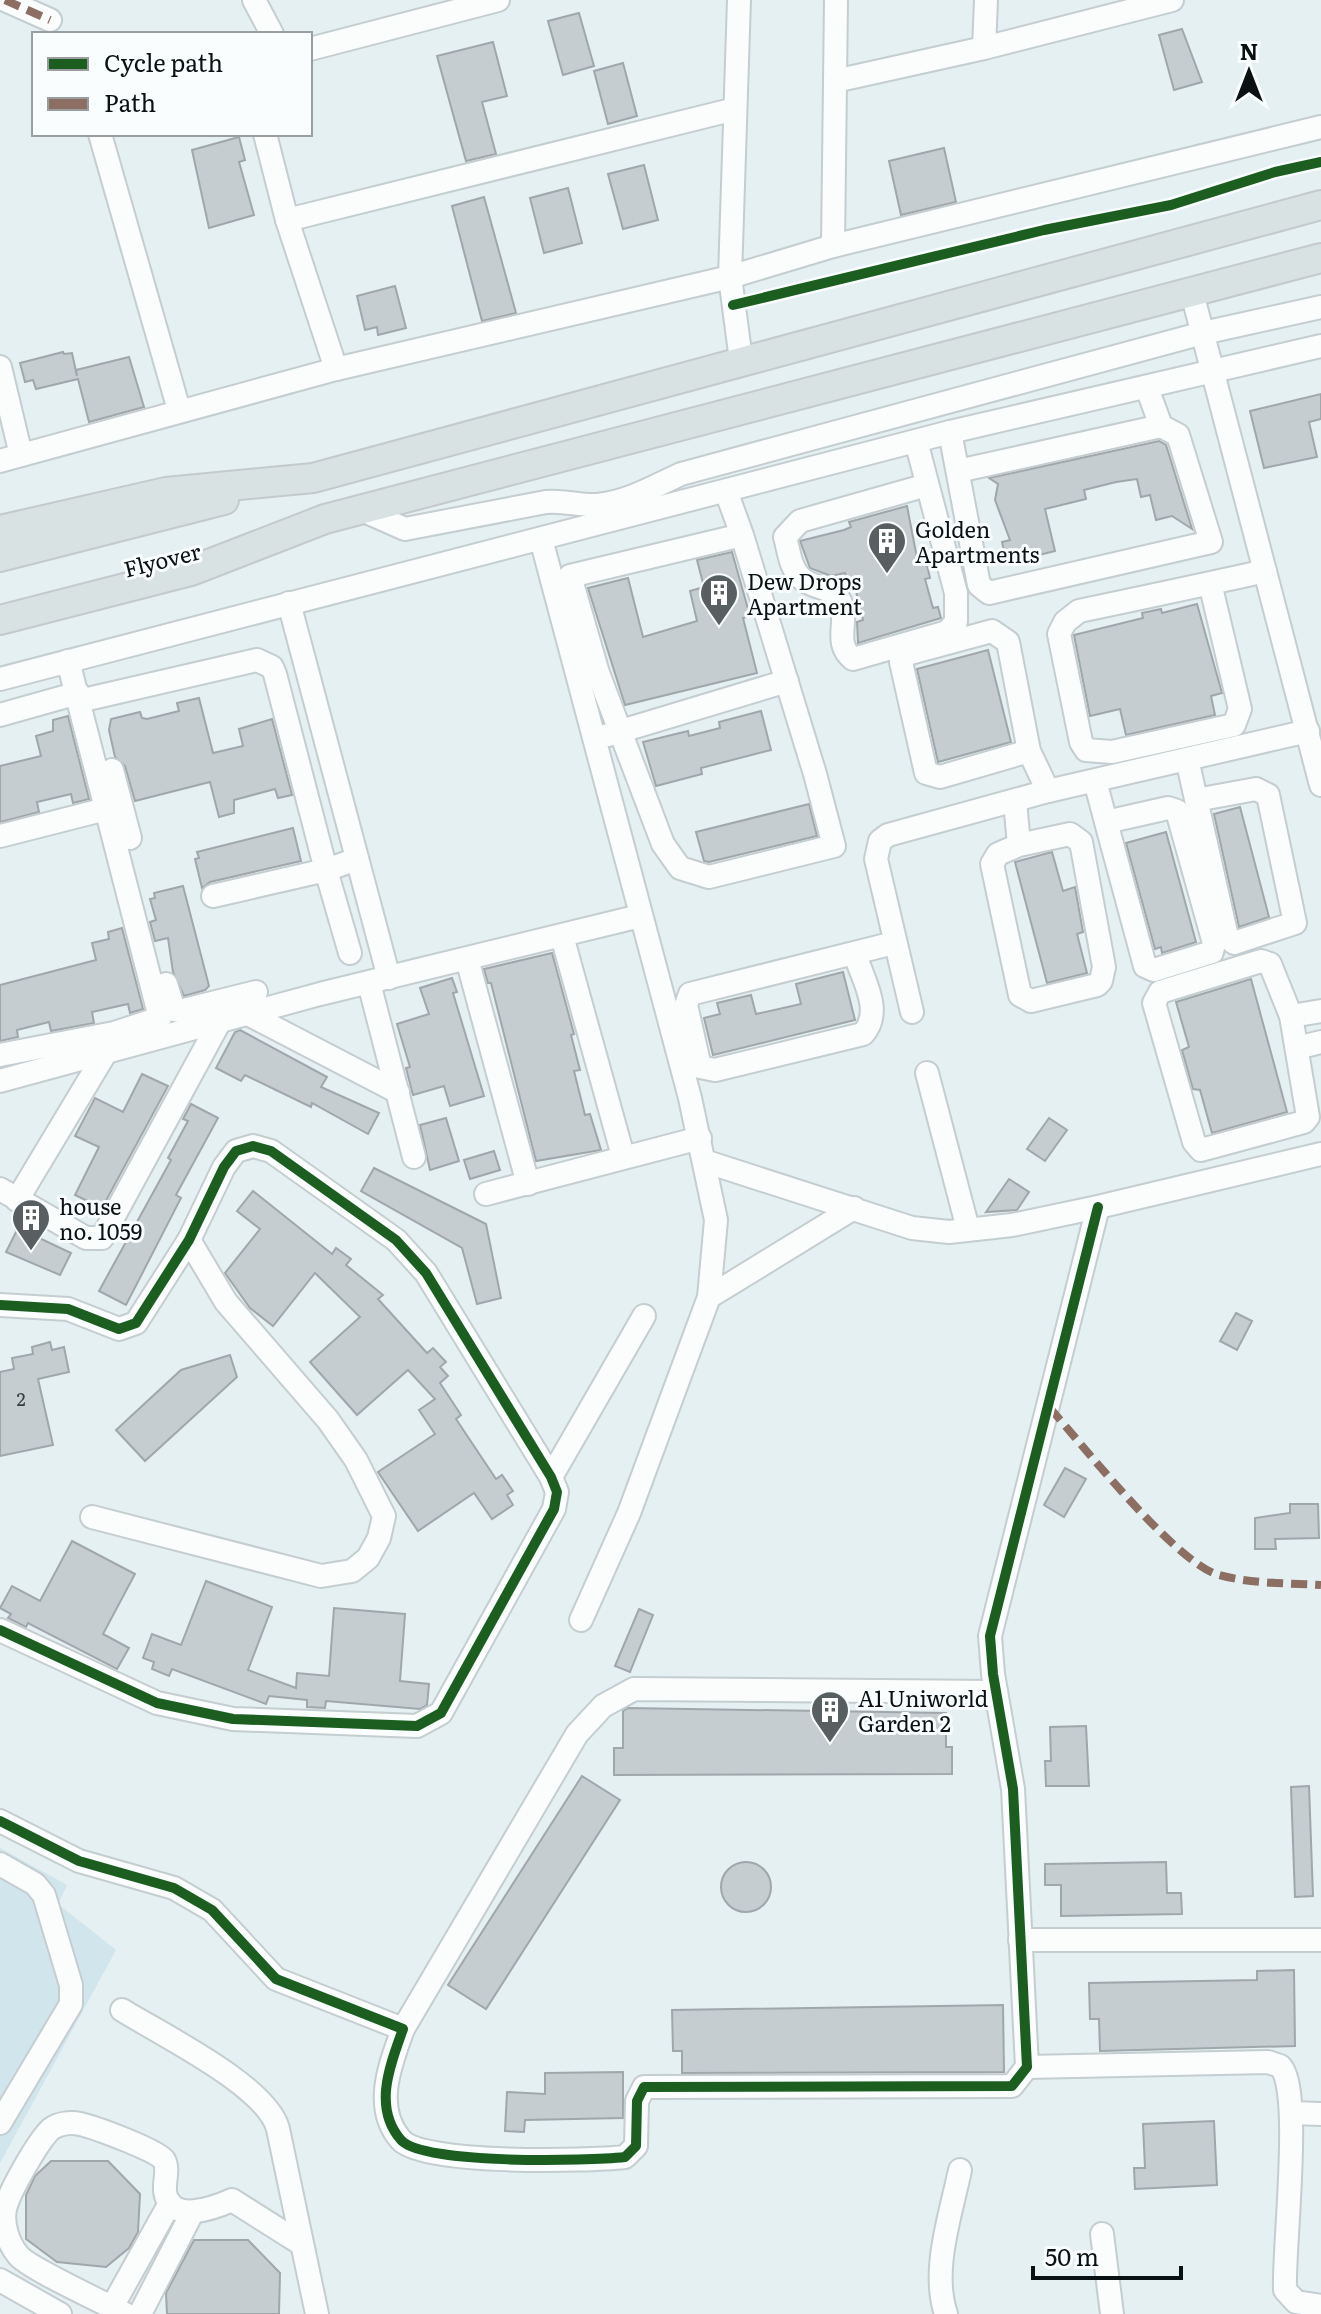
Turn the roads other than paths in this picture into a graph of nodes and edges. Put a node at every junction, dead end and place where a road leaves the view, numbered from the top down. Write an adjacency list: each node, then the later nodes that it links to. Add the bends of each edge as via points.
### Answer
1 (5, 0): 9 (street)
2 (254, 0): 10 (street)
3 (498, 0): 8 (street)
4 (739, 0): 14 (street)
5 (836, 0): 13 (street)
6 (986, 0): 12 (street)
7 (1172, 0): 12 (street)
8 (429, 9): 11 (street)
9 (50, 20)
10 (271, 32)
11 (312, 48)
12 (984, 48): 13 (street)
13 (835, 81): 20 (street)
14 (735, 109): 19 (street); 22 (street)
15 (1321, 127): 20 (street)
16 (101, 136): 32 (street)
17 (266, 136): 19 (street)
18 (1321, 205): 27 (main road)
19 (287, 220): 29 (street)
20 (833, 246): 22 (street)
21 (1321, 258): 23 (main road)
22 (730, 277): 27 (street); 29 (street)
23 (1192, 293): 25 (street); 41 (main road)
24 (1321, 307): 25 (street)
25 (1203, 333): 30 (street); 42 (street, via 681,474)
26 (1321, 346): 30 (street)
27 (741, 360): 38 (main road)
28 (0, 367): 36 (street)
29 (336, 369): 32 (street)
30 (1212, 373): 31 (street); 48 (street)
31 (1147, 388): 33 (street); 34 (street)
32 (179, 410): 36 (street)
33 (1161, 426): 37 (street); 37 (street, via 1178,435 1212,537 1206,545 989,593 979,585)
34 (950, 432): 35 (street); 37 (street)
35 (916, 441): 39 (street); 40 (street)
36 (10, 458)
37 (958, 471)
38 (313, 478): 44 (main road, via 166,492); 47 (main road, Flyover)
39 (927, 485): 39 (street, via 956,593 956,622 947,632 853,659 844,652 842,607 824,587 803,580 785,537 800,521)
40 (726, 491): 42 (street); 45 (street)
41 (362, 510): 42 (street, via 405,529 546,502 575,501); 43 (main road)
42 (596, 514): 46 (street)
43 (325, 519): 50 (main road, Flyover); 52 (main road, via 191,571)
44 (0, 530)
45 (742, 535): 55 (street); 59 (street, via 570,576)
46 (541, 539): 51 (street); 60 (street)
47 (0, 557)
48 (1265, 571): 49 (street); 58 (street)
49 (1210, 583): 49 (street, via 1079,611 1065,622 1059,634 1086,750 1112,752 1234,725 1240,709)
50 (0, 601)
51 (289, 603): 53 (street); 72 (street)
52 (0, 620)
53 (75, 659): 54 (street); 56 (street)
54 (0, 679)
55 (787, 681): 59 (street); 59 (street, via 834,846 709,877 680,868 663,844)
56 (85, 696): 57 (street); 68 (street); 73 (street, via 257,660 266,663 275,674); 82 (street, via 174,1010)
57 (0, 715)
58 (1308, 731): 62 (street); 64 (street)
59 (620, 733): 60 (street)
60 (594, 737): 75 (street)
61 (1029, 751): 61 (street, via 940,777 926,773 901,662 907,654 992,631 1002,636 1008,642); 65 (street)
62 (1187, 759): 63 (street); 66 (street)
63 (1095, 781): 65 (street); 69 (street)
64 (1321, 785)
65 (1048, 791): 67 (street)
66 (1196, 800): 66 (street, via 1229,941 1295,923 1268,795 1256,789)
67 (1015, 801): 71 (street); 77 (street, via 880,841 876,859)
68 (106, 809): 70 (street); 91 (street, via 160,1018 114,1033)
69 (1106, 822): 69 (street, via 1168,808 1177,811 1214,943 1212,952 1154,970 1145,966)
70 (0, 836)
71 (1019, 845): 71 (street, via 998,854 992,864 1020,995 1031,1001 1097,985 1104,967 1081,842 1070,834)
72 (357, 859): 73 (street); 81 (street)
73 (326, 870): 74 (street); 78 (street)
74 (213, 896)
75 (640, 916): 76 (street); 95 (street)
76 (562, 936): 80 (street); 97 (street)
77 (894, 943): 79 (street); 84 (street)
78 (350, 953)
79 (855, 955): 79 (street, via 690,994 686,1005 700,1067 715,1070 863,1034 874,1012)
80 (467, 959): 81 (street); 100 (street)
81 (379, 981): 85 (street); 94 (street)
82 (256, 992)
83 (1321, 1011): 86 (street)
84 (912, 1012)
85 (248, 1014): 87 (street); 94 (street)
86 (1291, 1016): 89 (street); 89 (street, via 1266,962 1160,992 1154,1003 1197,1147 1304,1122 1308,1111)
87 (220, 1021): 90 (street); 101 (street, via 102,1238 86,1238)
88 (1321, 1042): 89 (street)
89 (1297, 1048)
90 (106, 1052): 93 (street); 101 (street)
91 (0, 1055)
92 (927, 1073): 105 (street)
93 (0, 1081)
94 (398, 1092): 98 (street)
95 (700, 1138): 97 (street); 99 (street)
96 (1321, 1154): 103 (street)
97 (623, 1156): 100 (street)
98 (414, 1157)
99 (704, 1161): 104 (street); 107 (street, via 716,1220)
100 (528, 1184): 102 (street)
101 (8, 1194)
102 (486, 1194)
103 (1098, 1207): 105 (street); 114 (street, via 996,1610 990,1656)
104 (854, 1208): 105 (street, via 912,1228); 107 (street)
105 (968, 1229)
106 (189, 1240): 108 (street, via 127,1329 68,1309); 110 (street, via 236,1151 253,1146 271,1151 396,1240 426,1273); 111 (street, via 226,1302 356,1460 384,1516 379,1538 368,1558 352,1571 321,1576)
107 (709, 1297): 112 (street, via 629,1513)
108 (0, 1305)
109 (644, 1316): 110 (street)
110 (551, 1477): 113 (street, via 557,1492 554,1509 441,1713 417,1726 233,1719 157,1703)
111 (92, 1517)
112 (581, 1620)
113 (0, 1630)
114 (996, 1692): 117 (street, via 1013,1789); 120 (street, via 634,1689 603,1706 577,1734)
115 (0, 1821): 120 (street, via 79,1861 174,1888 212,1910 276,1979)
116 (0, 1864): 124 (street, via 44,1895 71,1985 71,2004)
117 (1020, 1940): 118 (street); 121 (street)
118 (1321, 1940)
119 (122, 2010): 129 (street, via 248,2088 269,2107)
120 (403, 2029): 121 (street, via 384,2091 401,2140 415,2149 470,2158 625,2157 636,2146 637,2101 644,2087 1012,2086)
121 (1027, 2067): 122 (street, via 1268,2062 1286,2072)
122 (1291, 2113): 123 (street); 131 (street, via 1285,2290 1296,2302)
123 (1321, 2114)
124 (0, 2123)
125 (960, 2170): 136 (street, via 943,2256)
126 (170, 2203): 127 (street); 132 (street); 132 (street, via 166,2167 158,2154 79,2123 63,2123 38,2147 6,2207 9,2240 19,2257)
127 (192, 2213): 129 (street, via 232,2200); 135 (street)
128 (1102, 2234): 137 (street)
129 (300, 2243): 133 (street)
130 (0, 2280): 134 (street)
131 (1321, 2306)
132 (118, 2310)
133 (315, 2312)
134 (60, 2314)
135 (140, 2314)
136 (946, 2314)
137 (1112, 2314)

